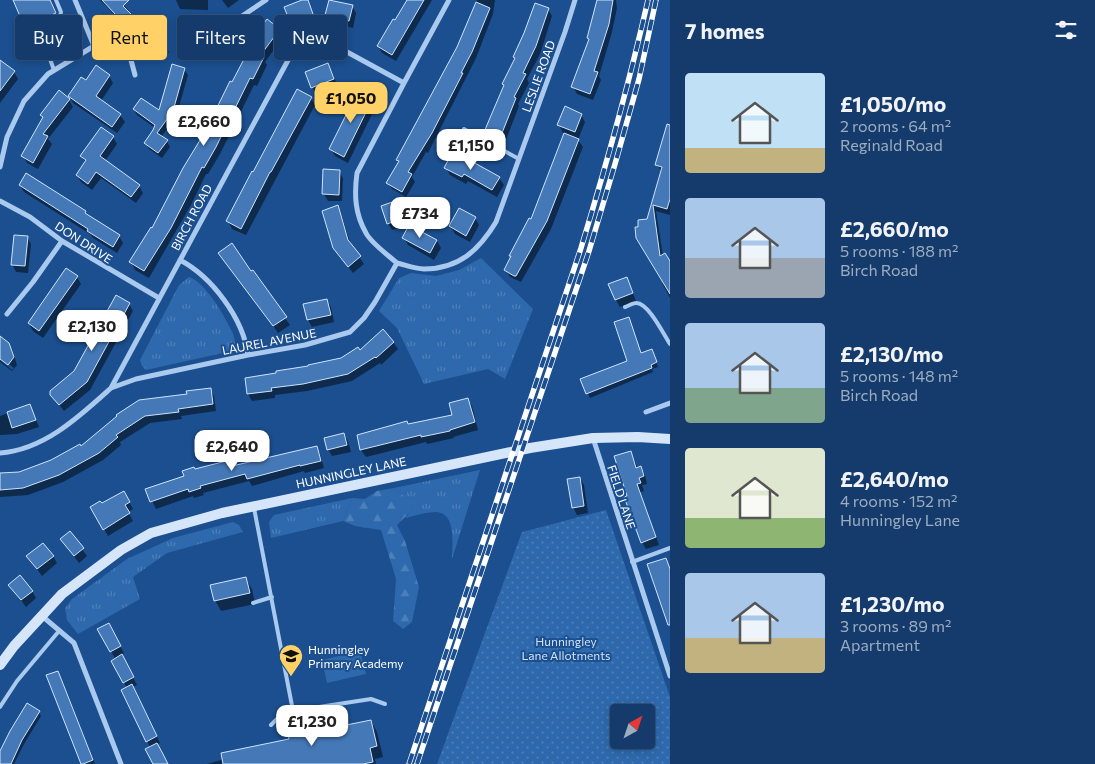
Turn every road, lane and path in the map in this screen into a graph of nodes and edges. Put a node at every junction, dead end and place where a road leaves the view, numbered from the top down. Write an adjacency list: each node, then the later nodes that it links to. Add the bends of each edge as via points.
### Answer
1 (56, 0): 10 (lane, via 62,12 60,16 39,29)
2 (75, 0): 7 (street)
3 (266, 0): 6 (street)
4 (449, 0): 12 (street)
5 (575, 0): 14 (street, LESLIE ROAD)
6 (244, 15)
7 (92, 41)
8 (92, 47): 10 (street)
9 (131, 60): 11 (street)
10 (54, 70): 15 (street, via 24,101 7,137)
11 (135, 75)
12 (404, 83): 18 (street, BIRCH ROAD, via 325,40 307,40 293,51); 19 (street, via 358,173 355,189 356,206 367,235)
13 (464, 130): 14 (lane)
14 (519, 159): 19 (street, LESLIE ROAD, via 496,222 476,249 450,265 423,269)
15 (0, 167)
16 (0, 201): 17 (street, DON DRIVE, via 30,217)
17 (62, 241): 20 (street, DON DRIVE); 22 (street)
18 (180, 260): 20 (street, BIRCH ROAD); 24 (street, via 214,286 232,313)
19 (397, 263): 24 (street, LAUREL AVENUE, via 364,318 350,332 305,345)
20 (159, 298): 25 (street, BIRCH ROAD)
21 (625, 307): 23 (lane, via 642,304)
22 (7, 314)
23 (670, 344)
24 (248, 355): 25 (street, LAUREL AVENUE, via 136,379)
25 (111, 388): 30 (street, BIRCH ROAD, via 77,419 34,444)
26 (670, 403): 27 (street)
27 (646, 412)
28 (592, 438): 29 (main road, HUNNINGLEY LANE); 31 (main road, HUNNINGLEY LANE); 33 (street, FIELD LANE)
29 (670, 439)
30 (0, 453)
31 (253, 506): 34 (lane); 36 (main road, HUNNINGLEY LANE, via 151,533 86,575)
32 (670, 548): 33 (lane)
33 (632, 562): 39 (street, FIELD LANE)
34 (272, 597): 35 (lane); 44 (lane)
35 (253, 603)
36 (41, 615): 37 (street); 40 (main road, HUNNINGLEY LANE)
37 (59, 631): 43 (lane); 46 (street, via 74,643)
38 (670, 656): 39 (street)
39 (664, 658): 41 (street, FIELD LANE)
40 (0, 665)
41 (670, 676)
42 (385, 704): 44 (lane, via 371,699)
43 (0, 707)
44 (293, 711): 45 (lane, via 280,716)
45 (271, 725)
46 (121, 764)

